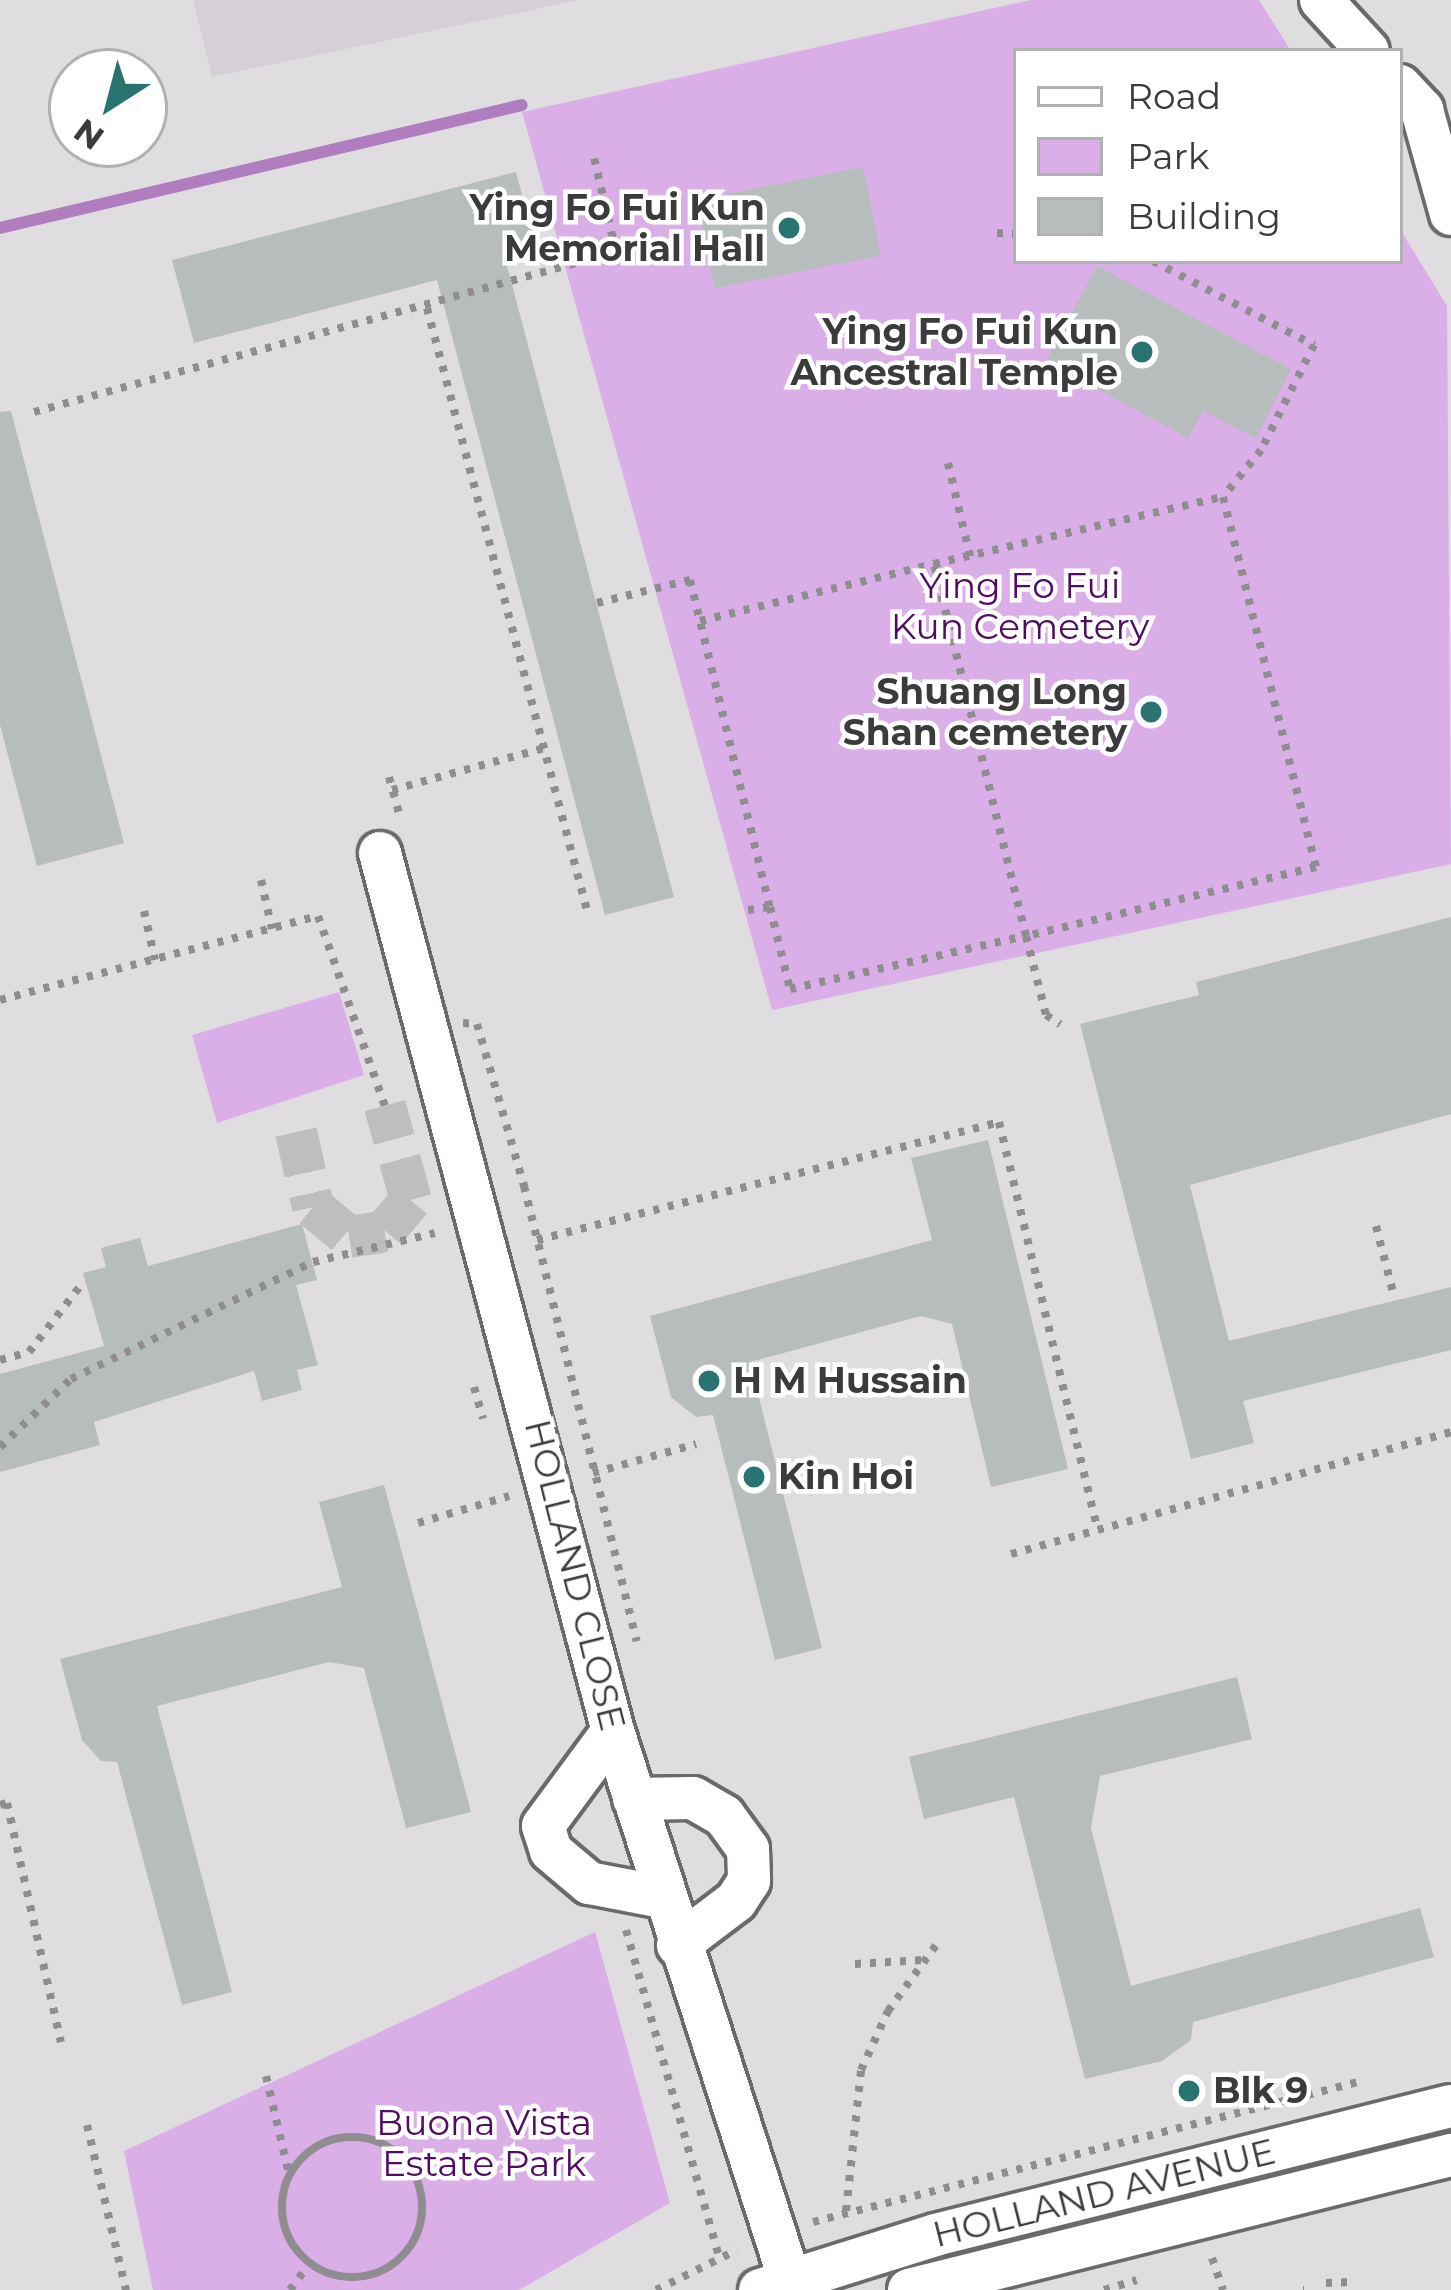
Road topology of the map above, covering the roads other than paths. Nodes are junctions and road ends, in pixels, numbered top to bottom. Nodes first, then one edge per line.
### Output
1 (1321, 0) edge
2 (1365, 48) edge
3 (1424, 100) edge
4 (1451, 214) edge
5 (380, 853) dead end
6 (613, 1731) junction
7 (634, 1799) junction
8 (662, 1897) junction
9 (678, 1945) junction
10 (1451, 2106) edge
11 (1451, 2155) edge
12 (1076, 2223) junction
13 (781, 2286) edge
14 (909, 2290) edge

1 - 2 street
3 - 4 street
5 - 6 street, HOLLAND CLOSE
6 - 7 street, HOLLAND CLOSE
6 - 8 street
7 - 8 street, HOLLAND CLOSE
7 - 9 street
8 - 9 street, HOLLAND CLOSE
9 - 13 street, HOLLAND CLOSE
10 - 12 street, HOLLAND AVENUE
11 - 12 street, HOLLAND AVENUE
12 - 13 street, HOLLAND AVENUE
12 - 14 street, HOLLAND AVENUE

